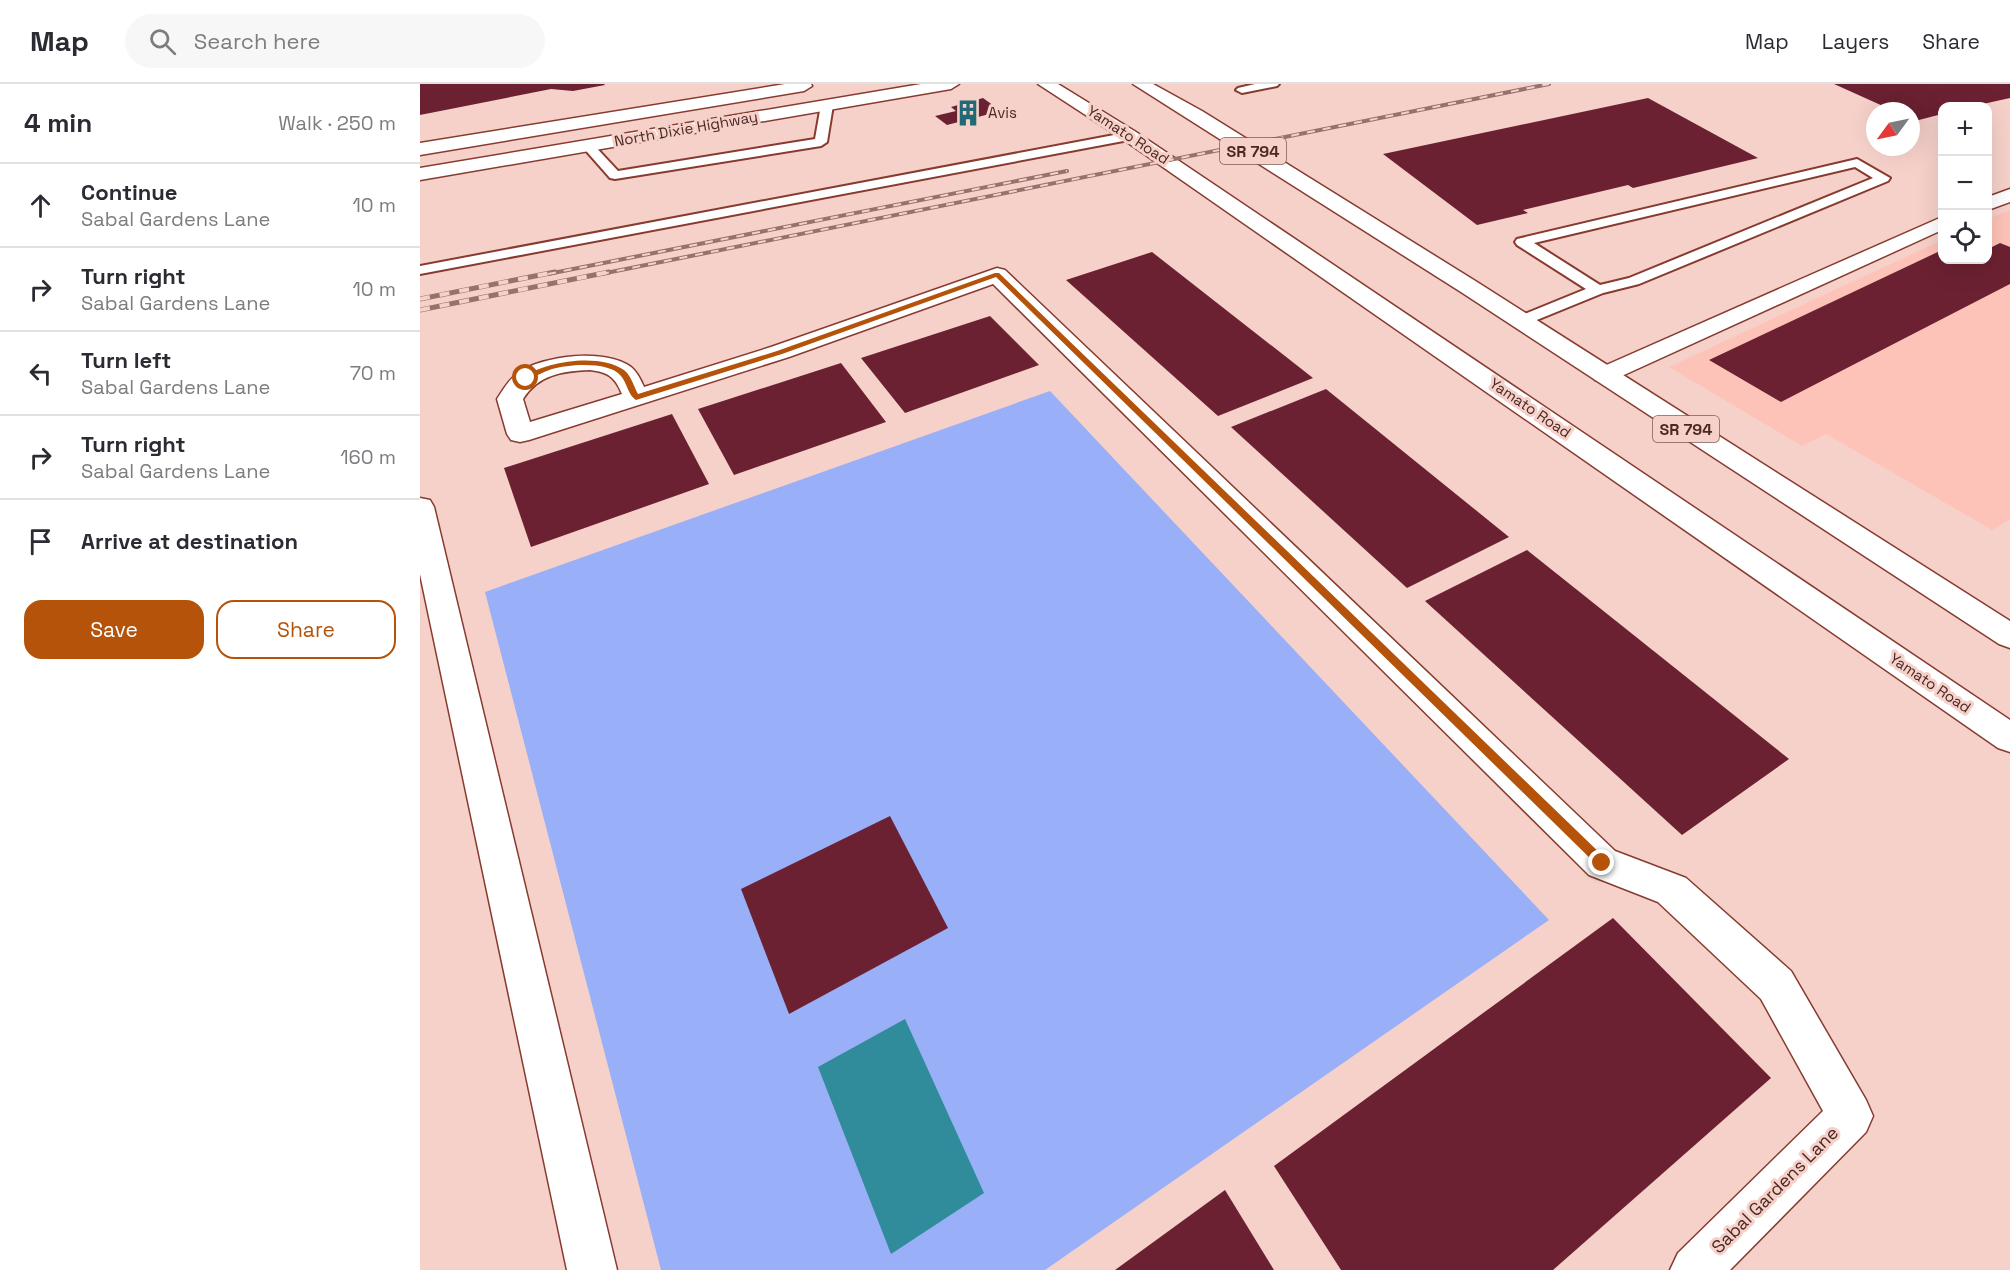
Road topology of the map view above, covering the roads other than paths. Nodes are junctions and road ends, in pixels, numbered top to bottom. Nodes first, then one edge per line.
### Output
1 (814, 84) edge
2 (951, 84) edge
3 (1046, 84) edge
4 (1142, 84) edge
5 (1273, 84) edge
6 (1242, 90) dead end
7 (827, 105) junction
8 (1130, 135) junction
9 (587, 145) junction
10 (420, 149) edge
11 (420, 174) edge
12 (2010, 195) edge
13 (1992, 202) edge
14 (1938, 225) edge
15 (420, 270) edge
16 (1598, 290) junction
17 (1521, 321) junction
18 (1604, 375) junction
19 (636, 397) dead end
20 (420, 507) edge
21 (431, 605) edge
22 (2010, 636) edge
23 (2010, 738) edge
24 (592, 1270) edge
25 (1695, 1270) edge

1 - 10 street, North Dixie Highway
2 - 7 street, North Dixie Highway
3 - 8 street, Yamato Road
4 - 17 street, SR 794
5 - 6 lane
7 - 9 street, North Dixie Highway
7 - 9 lane
8 - 15 lane
8 - 23 street, Yamato Road
9 - 11 street, North Dixie Highway
12 - 13 street
14 - 18 street
16 - 16 lane
16 - 17 lane
17 - 18 street, SR 794
18 - 22 street, SR 794
19 - 25 street, Sabal Gardens Lane
20 - 21 street
21 - 24 street

